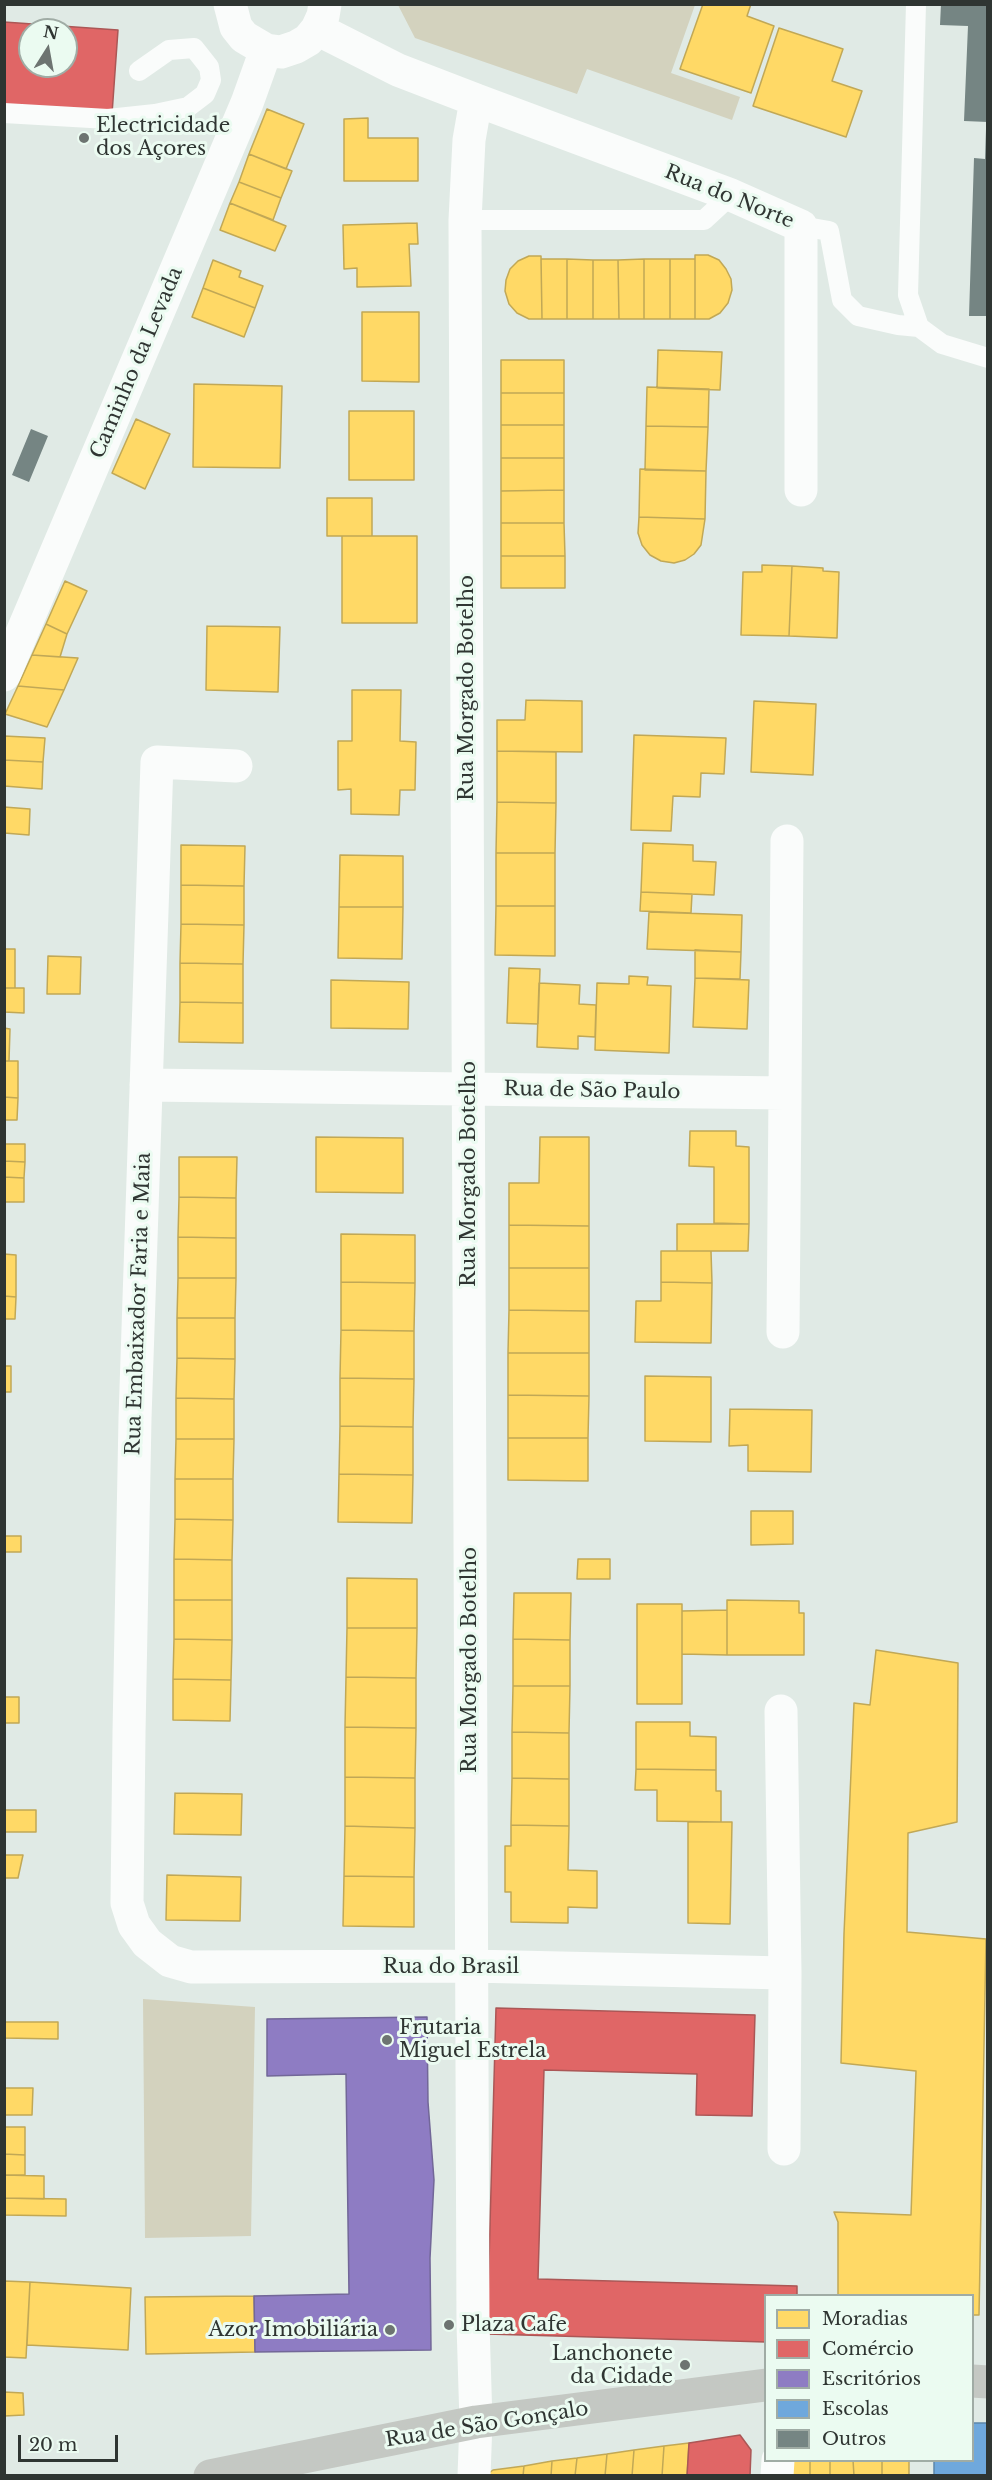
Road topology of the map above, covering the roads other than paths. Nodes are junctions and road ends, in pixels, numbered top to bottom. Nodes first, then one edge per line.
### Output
1 (230, 4) edge
2 (916, 4) edge
3 (321, 17) edge
4 (266, 50) junction
5 (139, 71) dead end
6 (476, 100) junction
7 (4, 113) edge
8 (731, 195) junction
9 (465, 220) junction
10 (801, 226) junction
11 (919, 327) junction
12 (987, 358) edge
13 (801, 490) dead end
14 (4, 675) edge
15 (236, 766) dead end
16 (787, 841) dead end
17 (146, 1084) junction
18 (468, 1089) junction
19 (785, 1094) junction
20 (783, 1332) dead end
21 (781, 1711) dead end
22 (134, 1925) joint
23 (471, 1966) junction
24 (785, 1973) junction
25 (784, 2149) dead end
26 (764, 2385) edge
27 (476, 2422) junction
28 (210, 2475) edge
29 (474, 2475) edge

1 - 4 street
2 - 11 lane
3 - 4 street
3 - 6 street
4 - 14 street, Caminho da Levada
5 - 7 lane
6 - 8 street, Rua do Norte
6 - 9 street, Rua Morgado Botelho
8 - 9 lane
8 - 10 street, Rua do Norte
9 - 18 street, Rua Morgado Botelho
10 - 11 lane
10 - 13 street, Rua do Norte
11 - 12 lane
15 - 17 street, Rua Embaixador Faria e Maia
16 - 19 street
17 - 18 street, Rua de São Paulo
17 - 22 street, Rua Embaixador Faria e Maia
18 - 19 street, Rua de São Paulo
18 - 23 street, Rua Morgado Botelho
19 - 20 street
21 - 24 street
22 - 23 street, Rua do Brasil
23 - 24 street, Rua do Brasil
23 - 27 street, Rua Morgado Botelho
24 - 25 street
26 - 27 main road, Rua de São Gonçalo
27 - 28 main road, Rua de São Gonçalo
27 - 29 street, Rua Morgado Botelho

